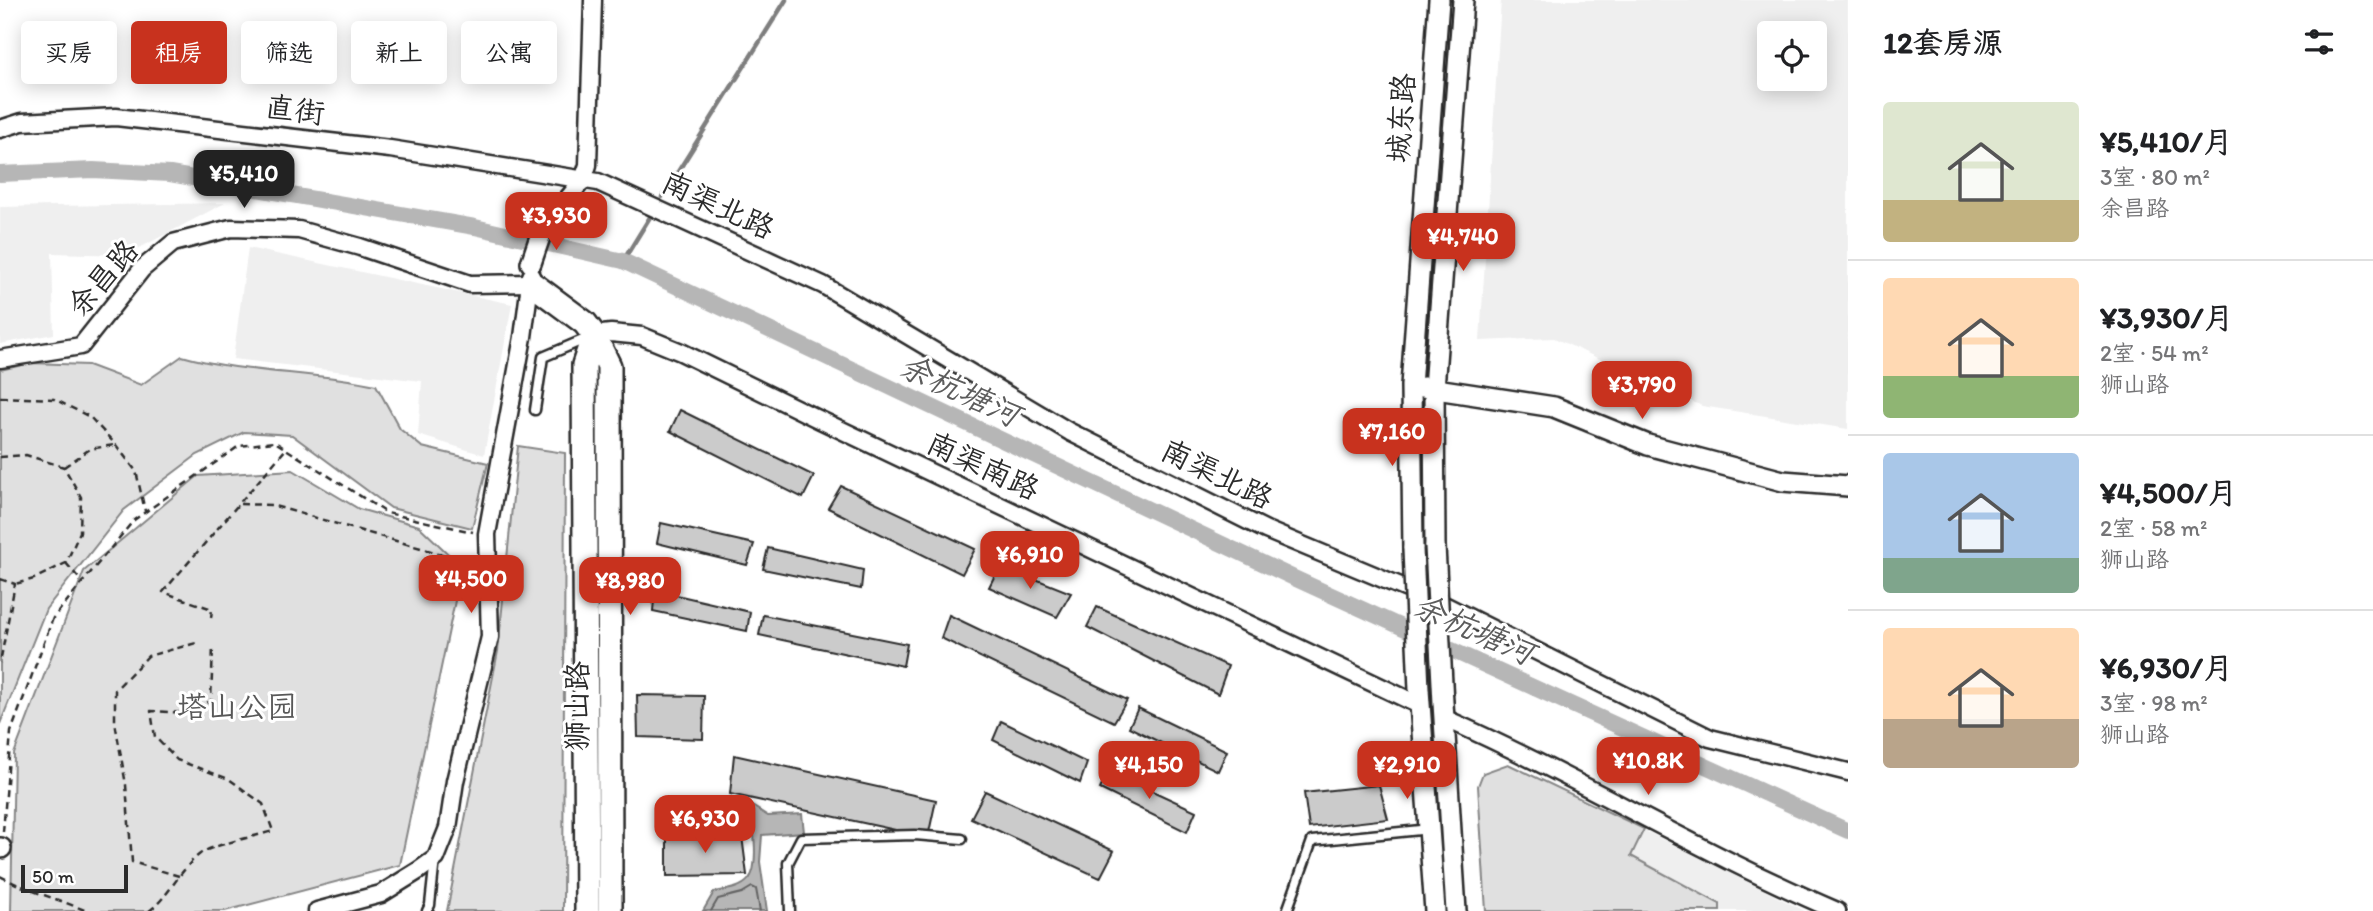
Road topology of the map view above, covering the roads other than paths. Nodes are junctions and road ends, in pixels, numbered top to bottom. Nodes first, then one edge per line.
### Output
1 (593, 0) edge
2 (1439, 0) edge
3 (1463, 0) edge
4 (0, 129) edge
5 (583, 180) junction
6 (542, 228) joint
7 (531, 273) junction
8 (594, 335) junction
9 (0, 359) edge
10 (1411, 386) junction
11 (1434, 388) junction
12 (535, 410) dead end
13 (1848, 486) edge
14 (1419, 697) junction
15 (1443, 711) junction
16 (1848, 772) edge
17 (1430, 829) junction
18 (962, 839) dead end
19 (436, 858) junction
20 (317, 911) edge
21 (427, 911) edge
22 (587, 911) edge
23 (610, 911) edge
24 (790, 911) edge
25 (1287, 911) edge
26 (1435, 911) edge
27 (1456, 911) edge
28 (1838, 911) edge

1 - 5 street
2 - 10 street, 城东路
3 - 11 street, 城东路
4 - 5 street, 直街
5 - 6 street
5 - 16 street, 南渠北路
6 - 7 street
7 - 8 main road, 狮山路
7 - 9 street, 余昌路
7 - 19 street
8 - 12 lane
8 - 14 street, 南渠南路
8 - 22 main road, 狮山路
8 - 23 main road, 狮山路
10 - 11 street
10 - 14 street, 城东路, bridge
11 - 13 street
11 - 15 street, 城东路, bridge
14 - 17 street, 城东路
15 - 27 street, 城东路
15 - 28 street
17 - 25 lane
17 - 26 street, 城东路
18 - 24 lane
19 - 20 street
19 - 21 lane

